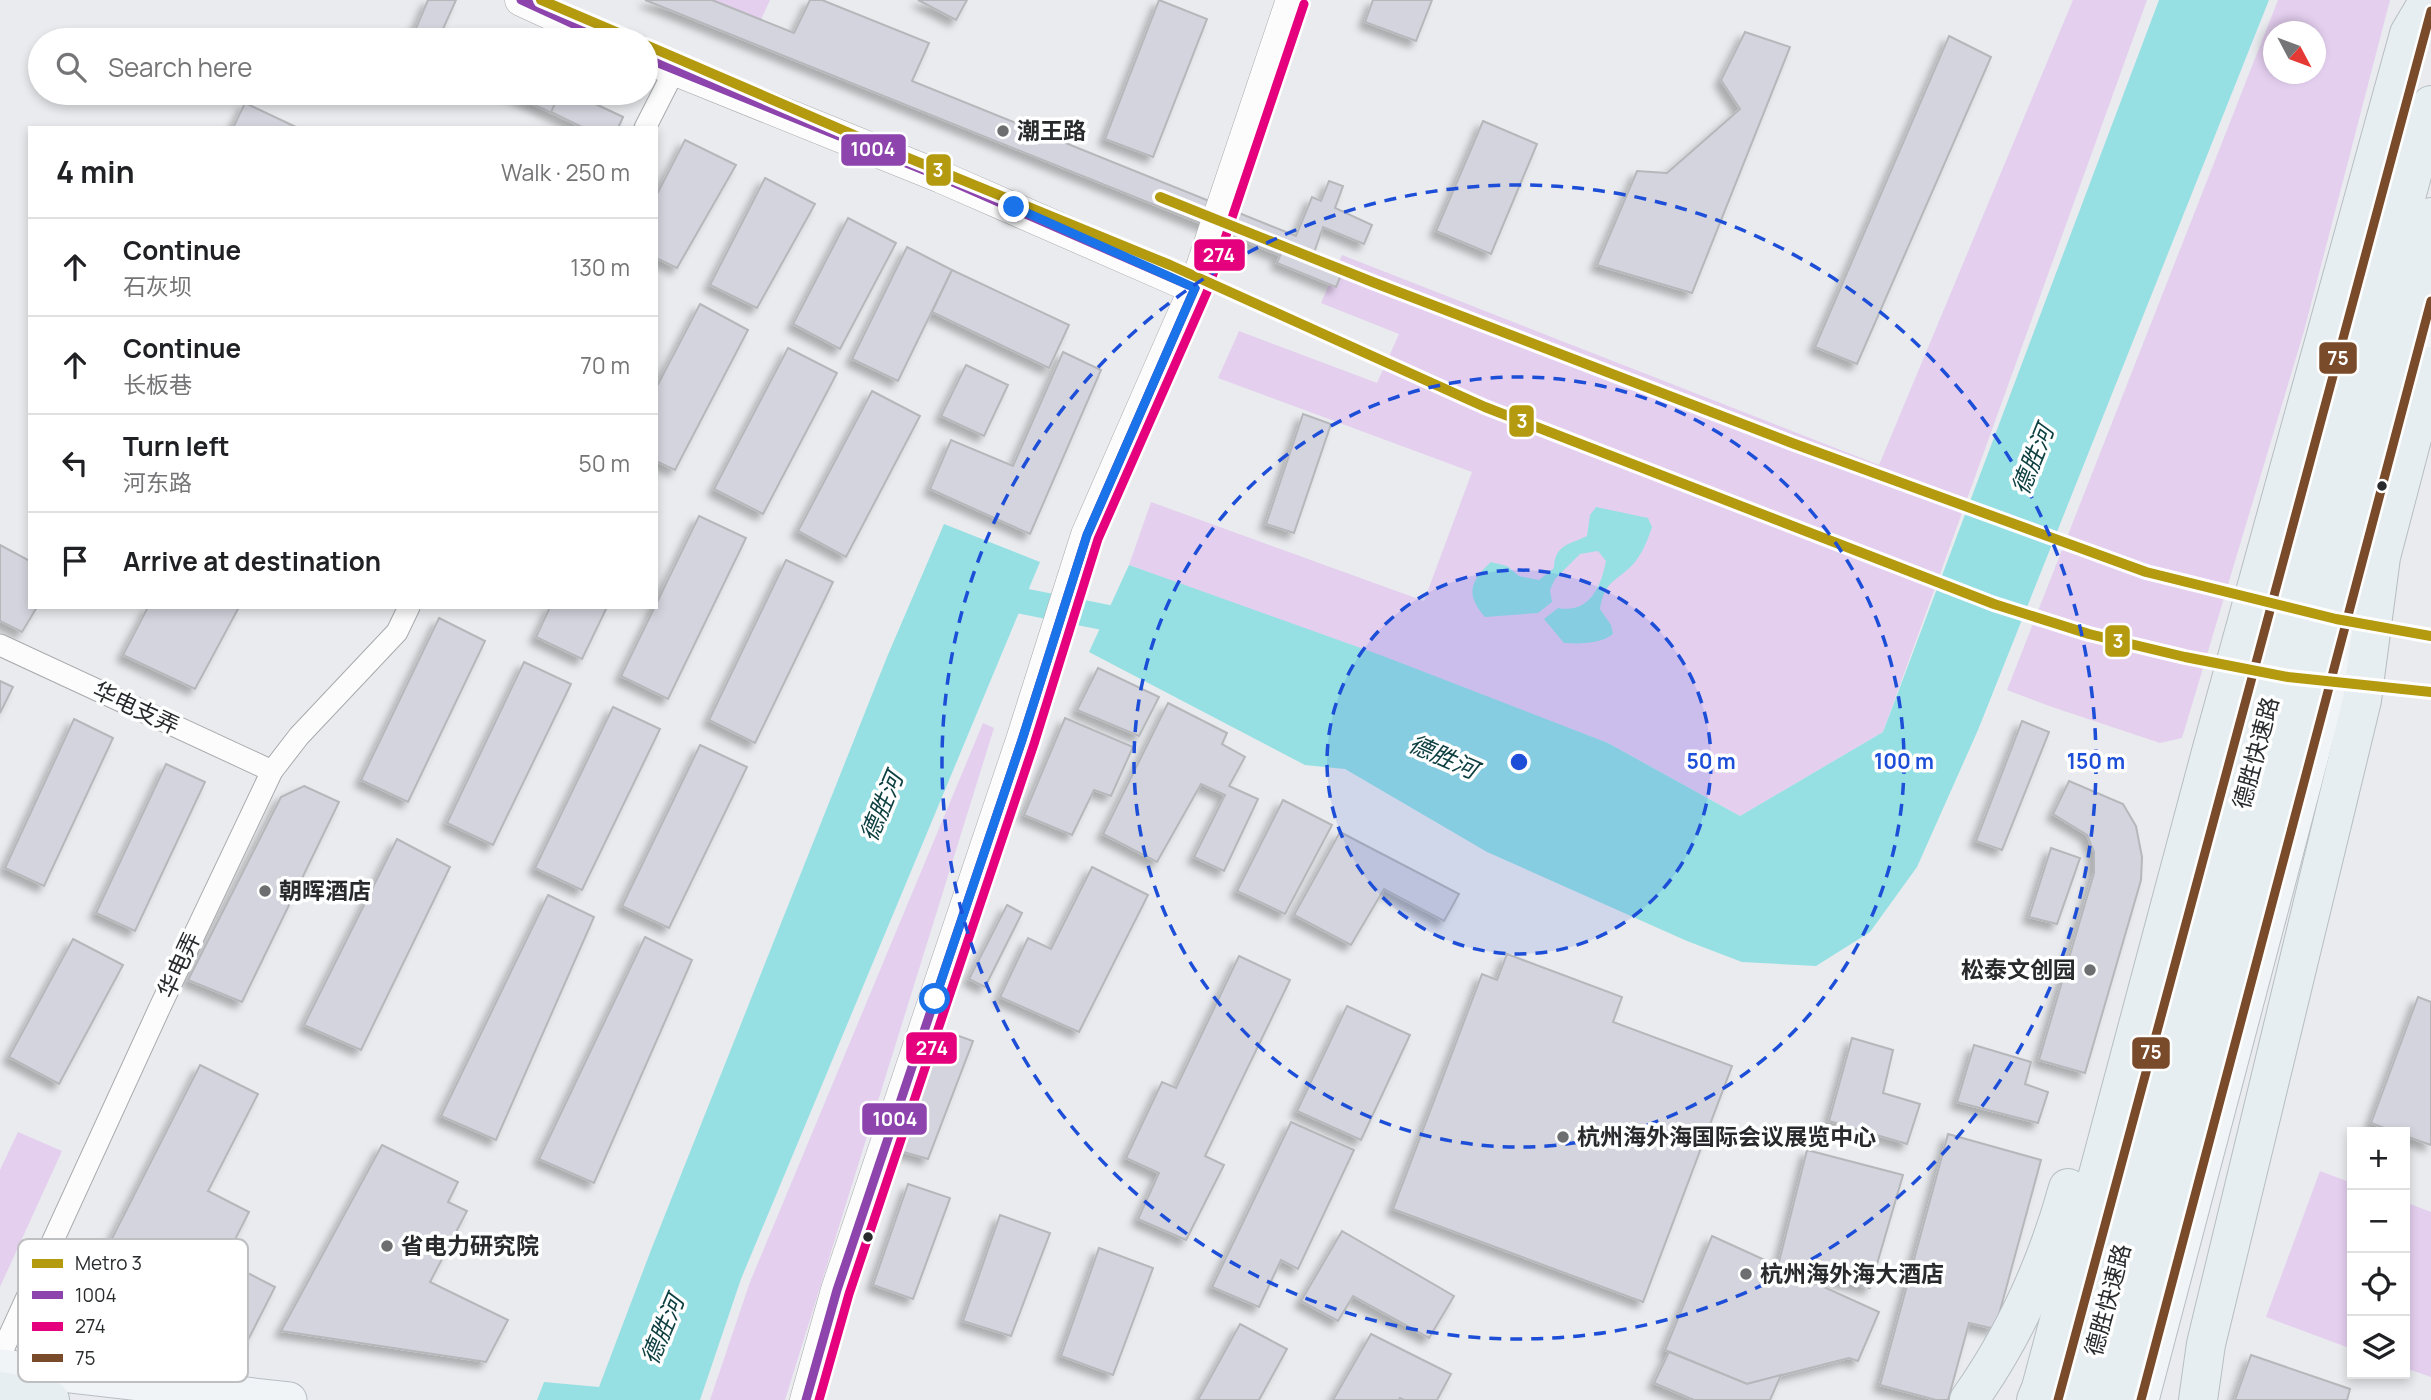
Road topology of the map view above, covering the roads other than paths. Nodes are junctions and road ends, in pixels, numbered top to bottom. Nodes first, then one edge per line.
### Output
1 (521, 0) edge
2 (1292, 0) edge
3 (2429, 0) edge
4 (2431, 11) edge
5 (582, 28) edge
6 (658, 64) edge
7 (674, 71) junction
8 (658, 102) edge
9 (657, 105) edge
10 (2431, 105) edge
11 (646, 126) edge
12 (2431, 217) edge
13 (1195, 288) junction
14 (2431, 301) edge
15 (2431, 366) edge
16 (2288, 478) junction
17 (2381, 557) junction
18 (408, 609) edge
19 (0, 645) edge
20 (272, 771) junction
21 (53, 1239) edge
22 (18, 1317) edge
23 (0, 1356) edge
24 (0, 1367) edge
25 (18, 1369) edge
26 (131, 1382) edge
27 (0, 1391) edge
28 (51, 1400) edge
29 (289, 1400) edge
30 (806, 1400) edge
31 (1969, 1400) edge
32 (2036, 1400) edge
33 (2057, 1400) edge
34 (2080, 1400) edge
35 (2113, 1400) edge
36 (2141, 1400) edge
37 (2173, 1400) edge
38 (2197, 1400) edge

1 - 5 street
2 - 13 street
3 - 16 highway
4 - 33 main road
6 - 7 street
7 - 8 street
7 - 13 street
9 - 11 street
10 - 34 highway, 德胜快速路
12 - 35 highway, 德胜快速路
13 - 30 street
14 - 36 main road
15 - 17 highway
16 - 31 highway
16 - 32 highway
17 - 37 highway
17 - 38 highway
18 - 20 street, 华电弄
19 - 20 street, 华电支弄
20 - 21 street, 华电弄
22 - 23 street, 华电弄
24 - 25 main road
26 - 29 main road
27 - 28 highway

